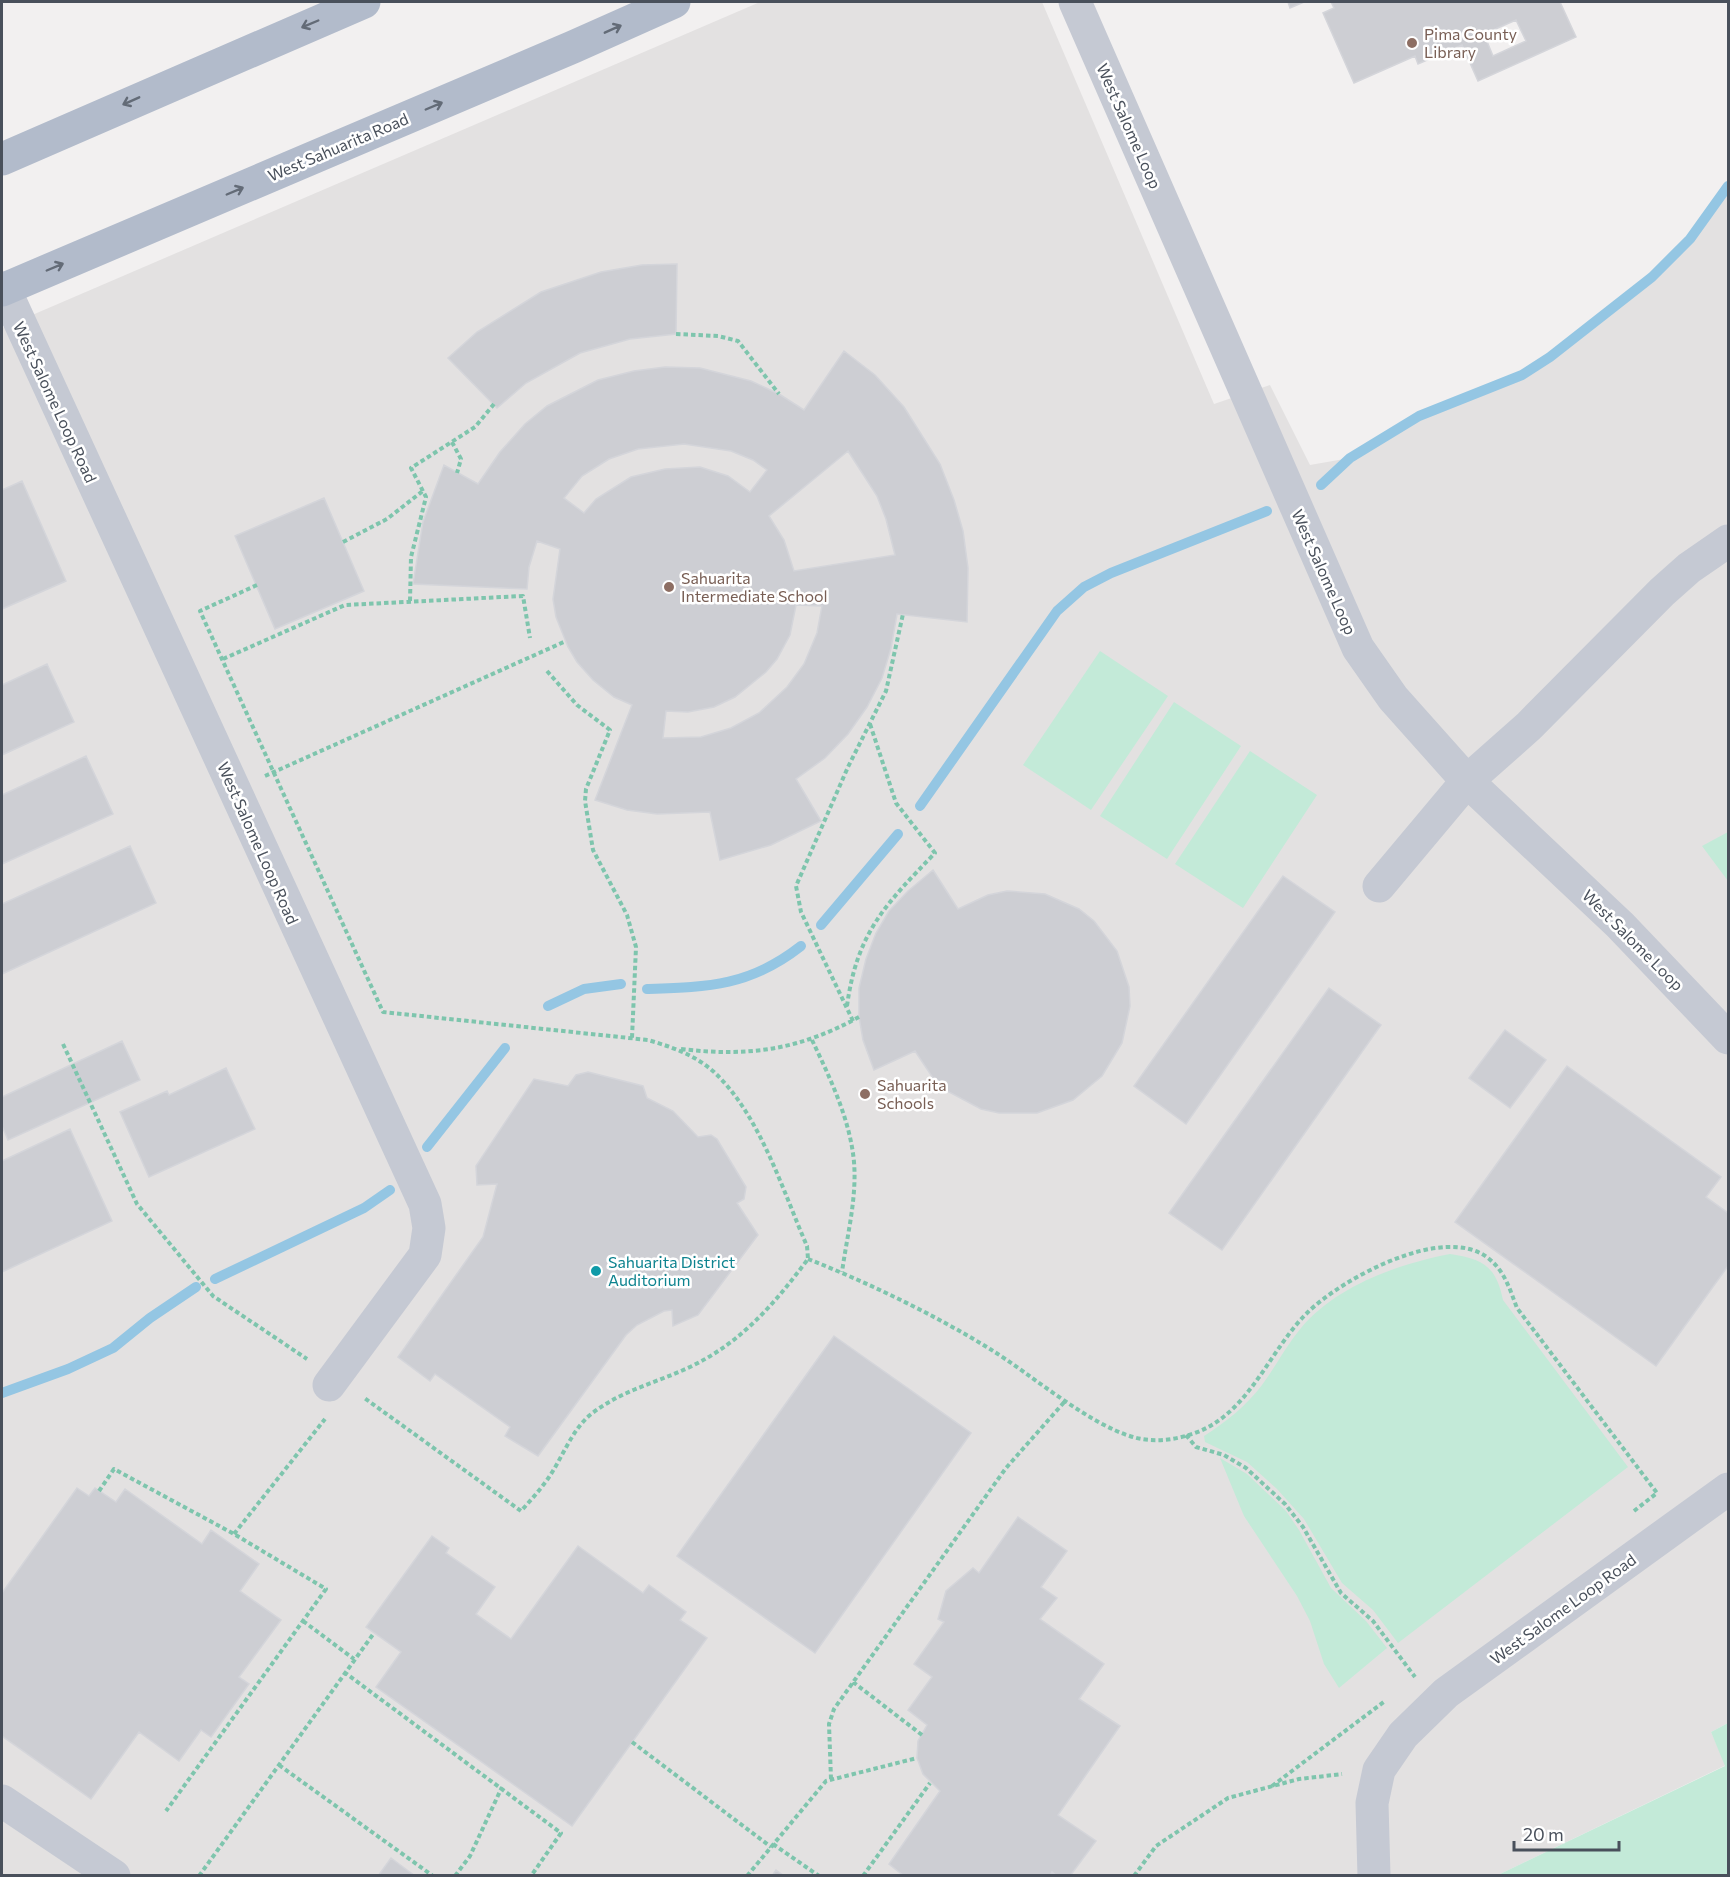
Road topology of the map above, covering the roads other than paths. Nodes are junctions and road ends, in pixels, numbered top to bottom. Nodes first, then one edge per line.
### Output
1 (364, 2) edge
2 (674, 2) edge
3 (1075, 2) edge
4 (2, 159) edge
5 (3, 289) edge
6 (1728, 542) edge
7 (1467, 781) junction
8 (1379, 886) dead end
9 (1728, 1038) edge
10 (329, 1400) road end
11 (1728, 1489) edge
12 (2, 1801) edge
13 (114, 1875) edge
14 (1374, 1875) edge

1 -> 4 main road
5 -> 2 main road, West Sahuarita Road
3 - 7 lane, West Salome Loop
5 - 10 lane, West Salome Loop Road
6 - 7 lane
7 - 8 lane
7 - 9 lane, West Salome Loop
11 - 14 lane, West Salome Loop Road
12 - 13 lane

